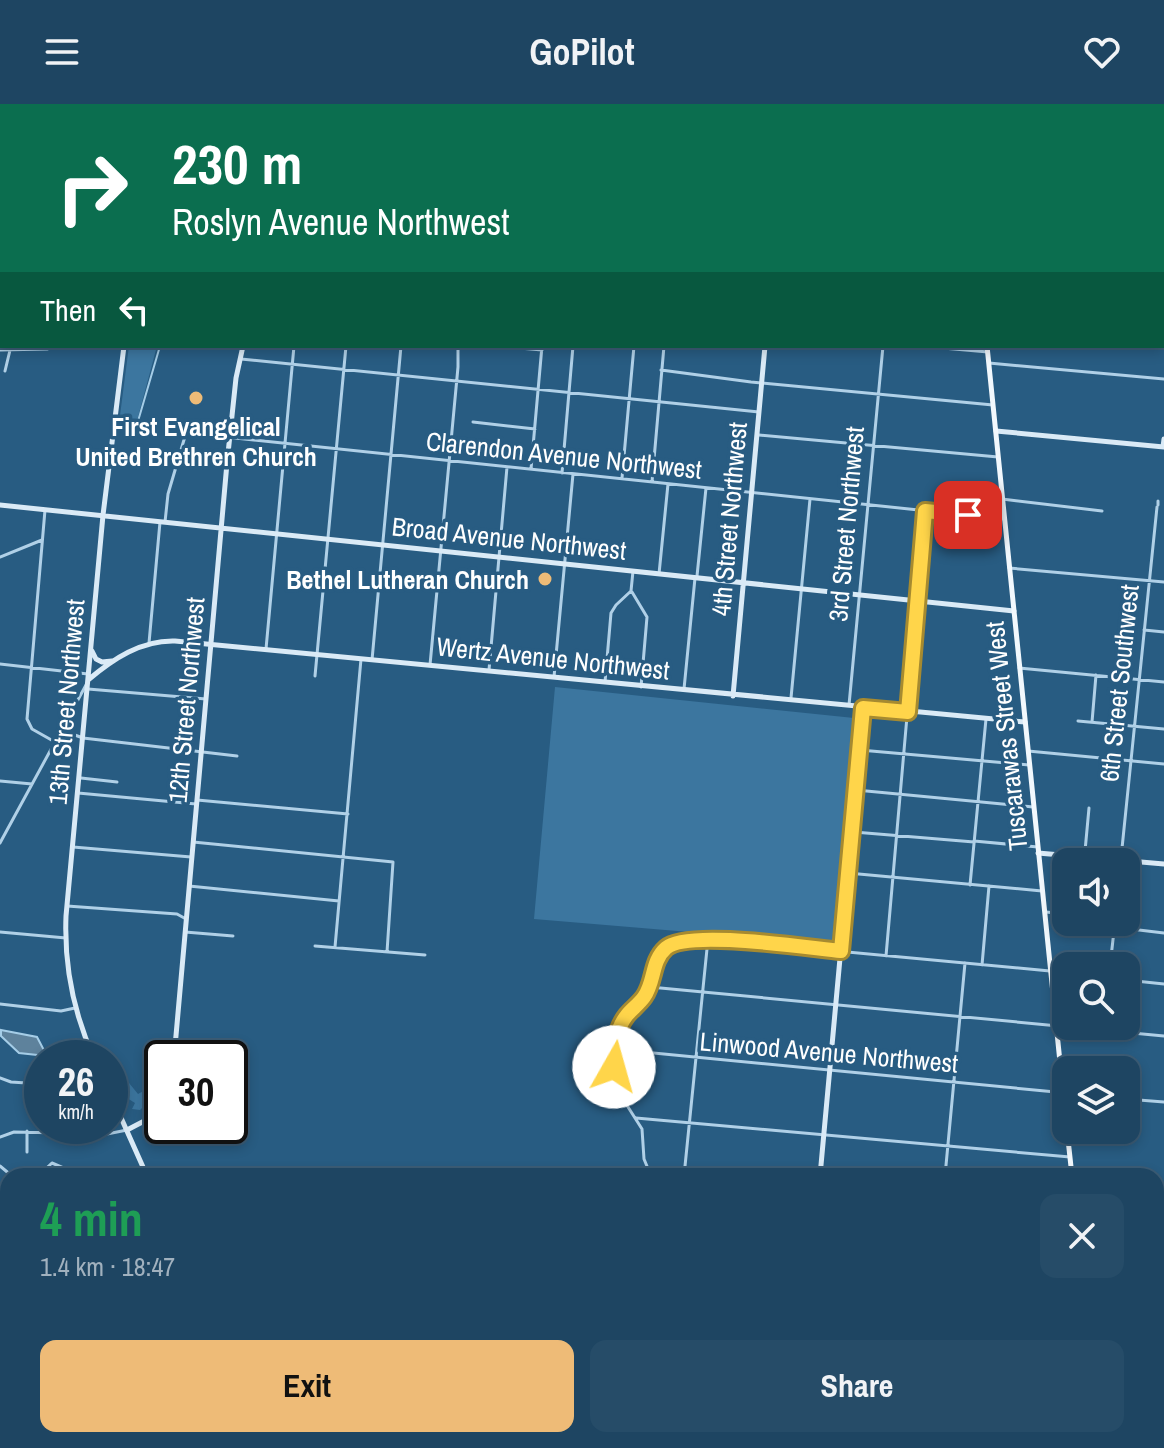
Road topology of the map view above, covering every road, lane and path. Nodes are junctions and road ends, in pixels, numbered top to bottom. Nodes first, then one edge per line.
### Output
1 (11, 348) edge
2 (50, 348) edge
3 (124, 348) edge
4 (242, 348) edge
5 (294, 348) edge
6 (346, 348) edge
7 (401, 348) edge
8 (458, 348) edge
9 (542, 348) edge
10 (573, 348) edge
11 (634, 348) edge
12 (664, 348) edge
13 (765, 348) edge
14 (883, 348) edge
15 (965, 348) edge
16 (987, 349) edge
17 (0, 350) edge
18 (10, 352) junction
19 (239, 359) junction
20 (989, 363) junction
21 (292, 364) junction
22 (343, 370) junction
23 (661, 370) junction
24 (5, 371) dead end
25 (398, 376) junction
26 (1164, 379) edge
27 (456, 381) junction
28 (761, 383) junction
29 (538, 390) junction
30 (569, 393) junction
31 (878, 394) junction
32 (629, 399) junction
33 (658, 402) junction
34 (993, 405) junction
35 (759, 412) junction
36 (473, 422) dead end
37 (535, 429) junction
38 (169, 431) dead end
39 (996, 431) junction
40 (186, 433) junction
41 (757, 434) junction
42 (230, 438) junction
43 (1164, 439) edge
44 (285, 444) junction
45 (873, 445) junction
46 (1164, 447) edge
47 (336, 449) junction
48 (391, 455) junction
49 (998, 457) junction
50 (449, 461) junction
51 (507, 467) junction
52 (531, 469) junction
53 (562, 473) junction
54 (573, 474) junction
55 (622, 479) junction
56 (651, 482) junction
57 (668, 484) junction
58 (706, 488) junction
59 (751, 493) junction
60 (810, 499) junction
61 (1002, 499) junction
62 (1158, 504) dead end
63 (0, 505) edge
64 (868, 505) junction
65 (45, 510) junction
66 (925, 511) junction
67 (1102, 511) dead end
68 (103, 515) junction
69 (1004, 519) junction
70 (162, 522) junction
71 (222, 528) junction
72 (276, 534) junction
73 (328, 539) junction
74 (42, 540) junction
75 (382, 545) junction
76 (441, 551) junction
77 (0, 557) edge
78 (499, 557) junction
79 (564, 564) junction
80 (1009, 568) junction
81 (633, 571) junction
82 (659, 574) junction
83 (696, 578) junction
84 (1149, 581) junction
85 (743, 582) junction
86 (1164, 582) edge
87 (802, 589) junction
88 (631, 591) junction
89 (859, 595) junction
90 (917, 601) junction
91 (1014, 611) junction
92 (1144, 630) junction
93 (1164, 632) edge
94 (149, 643) junction
95 (211, 644) junction
96 (91, 648) junction
97 (266, 650) junction
98 (318, 655) junction
99 (361, 659) junction
100 (372, 660) junction
101 (113, 661) junction
102 (0, 664) edge
103 (430, 666) junction
104 (32, 668) junction
105 (1019, 668) junction
106 (488, 672) junction
107 (1096, 675) junction
108 (315, 676) dead end
109 (89, 677) junction
110 (554, 678) junction
111 (1139, 680) junction
112 (1164, 682) edge
113 (605, 683) junction
114 (641, 687) junction
115 (88, 689) junction
116 (684, 691) junction
117 (733, 696) junction
118 (206, 699) junction
119 (791, 701) junction
120 (849, 707) junction
121 (863, 708) junction
122 (908, 712) junction
123 (986, 719) junction
124 (1078, 721) dead end
125 (1025, 722) junction
126 (1092, 722) junction
127 (1135, 726) junction
128 (1164, 729) edge
129 (61, 730) junction
130 (83, 738) junction
131 (55, 742) junction
132 (860, 750) junction
133 (201, 751) junction
134 (1028, 751) junction
135 (904, 753) junction
136 (237, 756) dead end
137 (1131, 760) junction
138 (982, 761) junction
139 (1164, 764) edge
140 (1029, 765) junction
141 (79, 778) junction
142 (0, 781) edge
143 (117, 782) dead end
144 (32, 784) junction
145 (856, 790) junction
146 (78, 793) junction
147 (901, 794) junction
148 (196, 802) junction
149 (979, 802) junction
150 (1033, 807) junction
151 (1089, 808) dead end
152 (348, 814) junction
153 (852, 832) junction
154 (897, 836) junction
155 (193, 842) junction
156 (974, 842) junction
157 (0, 843) edge
158 (73, 847) junction
159 (1085, 848) edge
160 (1122, 848) edge
161 (1038, 850) junction
162 (1052, 853) edge
163 (191, 857) junction
164 (344, 857) junction
165 (1140, 862) edge
166 (1164, 864) edge
167 (848, 873) junction
168 (893, 877) junction
169 (970, 885) junction
170 (189, 886) junction
171 (989, 886) junction
172 (1042, 891) junction
173 (339, 901) junction
174 (67, 906) junction
175 (1044, 912) junction
176 (1052, 913) edge
177 (186, 919) junction
178 (1140, 929) edge
179 (0, 932) edge
180 (185, 932) junction
181 (1164, 933) edge
182 (233, 936) dead end
183 (66, 938) junction
184 (708, 939) junction
185 (315, 946) dead end
186 (335, 947) junction
187 (841, 951) junction
188 (387, 952) junction
189 (425, 955) dead end
190 (886, 956) junction
191 (965, 963) junction
192 (982, 965) junction
193 (1050, 971) junction
194 (1140, 981) edge
195 (1164, 984) edge
196 (649, 987) junction
197 (1052, 989) edge
198 (702, 993) junction
199 (0, 1004) edge
200 (837, 1005) junction
201 (75, 1008) junction
202 (960, 1017) junction
203 (1052, 1026) edge
204 (1140, 1033) edge
205 (1164, 1036) edge
206 (87, 1040) edge
207 (176, 1040) edge
208 (592, 1047) dead end
209 (614, 1050) junction
210 (696, 1058) junction
211 (830, 1071) junction
212 (0, 1078) edge
213 (954, 1082) junction
214 (24, 1083) edge
215 (1052, 1092) edge
216 (1140, 1100) edge
217 (1164, 1102) edge
218 (636, 1118) junction
219 (689, 1122) junction
220 (24, 1131) edge
221 (128, 1132) edge
222 (824, 1135) junction
223 (0, 1137) edge
224 (27, 1144) edge
225 (1069, 1144) edge
226 (948, 1147) junction
227 (27, 1152) dead end
228 (1070, 1157) junction
229 (144, 1168) edge
230 (647, 1168) edge
231 (685, 1168) edge
232 (821, 1168) edge
233 (946, 1168) edge
234 (1071, 1168) edge

1 - 18 street
2 - 18 street
3 - 68 street, 13th Street Northwest
4 - 19 street, 12th Street Northwest
5 - 21 street
6 - 22 street
7 - 25 street
8 - 27 street
9 - 29 street
10 - 30 street
11 - 32 street
12 - 23 street
13 - 28 street, 4th Street Northwest
14 - 31 street, 3rd Street Northwest
15 - 16 street
16 - 20 main road, Tuscarawas Street West
17 - 18 street
18 - 24 street
19 - 21 street
19 - 42 street, 12th Street Northwest
20 - 26 street
20 - 34 main road, Tuscarawas Street West
21 - 22 street
21 - 44 street
22 - 25 street
22 - 47 street
23 - 28 street
23 - 33 street
25 - 27 street
25 - 48 street
27 - 29 street
27 - 50 street
28 - 31 street
28 - 35 street, 4th Street Northwest
29 - 30 street
29 - 37 street
30 - 32 street
30 - 53 street
31 - 34 street
31 - 45 street, 3rd Street Northwest
32 - 33 street
32 - 55 street
33 - 35 street
33 - 56 street
34 - 39 main road, Tuscarawas Street West
35 - 41 street, 4th Street Northwest
36 - 37 street
37 - 52 street
38 - 40 street, Clarendon Avenue Northwest
39 - 46 street
39 - 49 main road, Tuscarawas Street West
40 - 42 street, Clarendon Avenue Northwest
40 - 70 street
41 - 45 street
41 - 59 street, 4th Street Northwest
42 - 44 street, Clarendon Avenue Northwest
42 - 71 street, 12th Street Northwest
43 - 46 street
44 - 47 street, Clarendon Avenue Northwest
44 - 72 street
45 - 49 street
45 - 64 street, 3rd Street Northwest
47 - 48 street, Clarendon Avenue Northwest
47 - 73 street
48 - 50 street, Clarendon Avenue Northwest
48 - 75 street
49 - 61 main road, Tuscarawas Street West
50 - 51 street, Clarendon Avenue Northwest
50 - 76 street
51 - 52 street, Clarendon Avenue Northwest
51 - 78 street
52 - 53 street, Clarendon Avenue Northwest
53 - 54 street, Clarendon Avenue Northwest
54 - 55 street, Clarendon Avenue Northwest
54 - 79 street
55 - 56 street, Clarendon Avenue Northwest
56 - 57 street, Clarendon Avenue Northwest
57 - 58 street, Clarendon Avenue Northwest
57 - 82 street
58 - 59 street, Clarendon Avenue Northwest
58 - 83 street
59 - 60 street, Clarendon Avenue Northwest
59 - 85 street, 4th Street Northwest
60 - 64 street, Clarendon Avenue Northwest
60 - 87 street
61 - 67 street
61 - 69 main road, Tuscarawas Street West
62 - 84 street, 6th Street Southwest
63 - 65 street, Broad Avenue Northwest
64 - 66 street, Clarendon Avenue Northwest
64 - 89 street, 3rd Street Northwest
65 - 68 street, Broad Avenue Northwest
65 - 74 street
66 - 69 street, Clarendon Avenue Northwest
66 - 90 street
68 - 70 street, Broad Avenue Northwest
68 - 96 street, 13th Street Northwest
69 - 80 main road, Tuscarawas Street West
70 - 71 street, Broad Avenue Northwest
70 - 94 street
71 - 72 street, Broad Avenue Northwest
71 - 95 street, 12th Street Northwest
72 - 73 street, Broad Avenue Northwest
72 - 97 street
73 - 75 street, Broad Avenue Northwest
73 - 98 street
74 - 77 street
74 - 104 street
75 - 76 street, Broad Avenue Northwest
75 - 100 street
76 - 78 street, Broad Avenue Northwest
76 - 103 street
78 - 79 street, Broad Avenue Northwest
78 - 106 street
79 - 81 street, Broad Avenue Northwest
79 - 110 street
80 - 84 street
80 - 91 main road, Tuscarawas Street West
81 - 82 street, Broad Avenue Northwest
81 - 88 street
82 - 83 street, Broad Avenue Northwest
83 - 85 street, Broad Avenue Northwest
83 - 116 street
84 - 86 street
84 - 92 street, 6th Street Southwest
85 - 87 street, Broad Avenue Northwest
85 - 117 street, 4th Street Northwest
87 - 89 street, Broad Avenue Northwest
87 - 119 street
88 - 113 street
88 - 114 street
89 - 90 street, Broad Avenue Northwest
89 - 120 street, 3rd Street Northwest
90 - 91 street, Broad Avenue Northwest
90 - 122 street
91 - 105 main road, Tuscarawas Street West
92 - 93 street
92 - 111 street, 6th Street Southwest
94 - 95 street, Wertz Avenue Northwest
94 - 101 street, Wertz Avenue Northwest
95 - 97 street, Wertz Avenue Northwest
95 - 118 street, 12th Street Northwest
96 - 101 street
96 - 109 street, 13th Street Northwest
97 - 98 street, Wertz Avenue Northwest
98 - 99 street, Wertz Avenue Northwest
98 - 108 street
99 - 100 street, Wertz Avenue Northwest
99 - 152 street
100 - 103 street, Wertz Avenue Northwest
101 - 109 street, Wertz Avenue Northwest
102 - 104 street
103 - 106 street, Wertz Avenue Northwest
104 - 109 street
104 - 131 street
105 - 107 street
105 - 125 main road, Tuscarawas Street West
106 - 110 street, Wertz Avenue Northwest
107 - 111 street
107 - 126 street
109 - 115 street, 13th Street Northwest
109 - 129 street
110 - 113 street, Wertz Avenue Northwest
111 - 112 street
111 - 127 street, 6th Street Southwest
113 - 114 street, Wertz Avenue Northwest
114 - 116 street, Wertz Avenue Northwest
115 - 118 street
115 - 130 street, 13th Street Northwest
116 - 117 street, Wertz Avenue Northwest
117 - 119 street, Wertz Avenue Northwest
118 - 133 street, 12th Street Northwest
119 - 120 street, Wertz Avenue Northwest
120 - 121 street, Wertz Avenue Northwest
121 - 122 street, Wertz Avenue Northwest
121 - 132 street
122 - 123 street, Wertz Avenue Northwest
122 - 135 street
123 - 125 street, Wertz Avenue Northwest
123 - 138 street
124 - 126 street
125 - 134 main road, Tuscarawas Street West
126 - 127 street
127 - 128 street
127 - 137 street, 6th Street Southwest
129 - 130 street
129 - 131 street
130 - 133 street
130 - 141 street, 13th Street Northwest
131 - 144 street
132 - 135 street
132 - 145 street
133 - 136 street
133 - 148 street, 12th Street Northwest
134 - 137 street
134 - 140 main road, Tuscarawas Street West
135 - 138 street
135 - 147 street
137 - 139 street
137 - 160 street, 6th Street Southwest
138 - 140 street
138 - 149 street
140 - 150 main road, Tuscarawas Street West
141 - 143 street
141 - 146 street, 13th Street Northwest
142 - 144 street
144 - 157 street
145 - 147 street
145 - 153 street
146 - 148 street
146 - 158 street, 13th Street Northwest
147 - 149 street
147 - 154 street
148 - 152 street
148 - 155 street, 12th Street Northwest
149 - 150 street
149 - 156 street
150 - 161 main road, Tuscarawas Street West
151 - 159 street
152 - 164 street
153 - 154 street
153 - 167 street
154 - 156 street
154 - 168 street
155 - 163 street, 12th Street Northwest
155 - 164 street
156 - 161 street
156 - 169 street
158 - 163 street
158 - 174 street, 13th Street Northwest
161 - 162 street
161 - 172 main road, Tuscarawas Street West
163 - 170 street, 12th Street Northwest
164 - 173 street
164 - 188 street
165 - 166 street
167 - 168 street
167 - 187 street
168 - 169 street
168 - 190 street
169 - 171 street
170 - 173 street
170 - 177 street, 12th Street Northwest
171 - 172 street
171 - 192 street
172 - 175 main road, Tuscarawas Street West
173 - 186 street
174 - 177 street
174 - 183 street, 13th Street Northwest
175 - 176 street
175 - 193 main road, Tuscarawas Street West
177 - 180 street, 12th Street Northwest
178 - 181 street
179 - 183 street
180 - 182 street
180 - 207 street, 12th Street Northwest
183 - 201 street, 13th Street Northwest
184 - 187 street
184 - 196 street
184 - 198 street
185 - 186 street
186 - 188 street
187 - 190 street
187 - 200 street
188 - 189 street
190 - 191 street
191 - 192 street
191 - 202 street
192 - 193 street
193 - 197 main road, Tuscarawas Street West
194 - 195 street
196 - 198 street
196 - 209 street
198 - 200 street
198 - 210 street
199 - 201 street
200 - 202 street
200 - 211 street
201 - 206 street, 13th Street Northwest
202 - 203 street
202 - 213 street
204 - 205 street
208 - 209 street, Linwood Avenue Northwest
209 - 210 street, Linwood Avenue Northwest
209 - 218 street
210 - 211 street, Linwood Avenue Northwest
210 - 219 street
211 - 213 street, Linwood Avenue Northwest
211 - 222 street
212 - 214 street
213 - 215 street, Linwood Avenue Northwest
213 - 226 street
216 - 217 street
218 - 219 street
218 - 230 street
219 - 222 street
219 - 231 street
220 - 223 street
221 - 229 street
222 - 226 street
222 - 232 street
224 - 227 street
225 - 228 main road
226 - 228 street
226 - 233 street
228 - 234 main road

